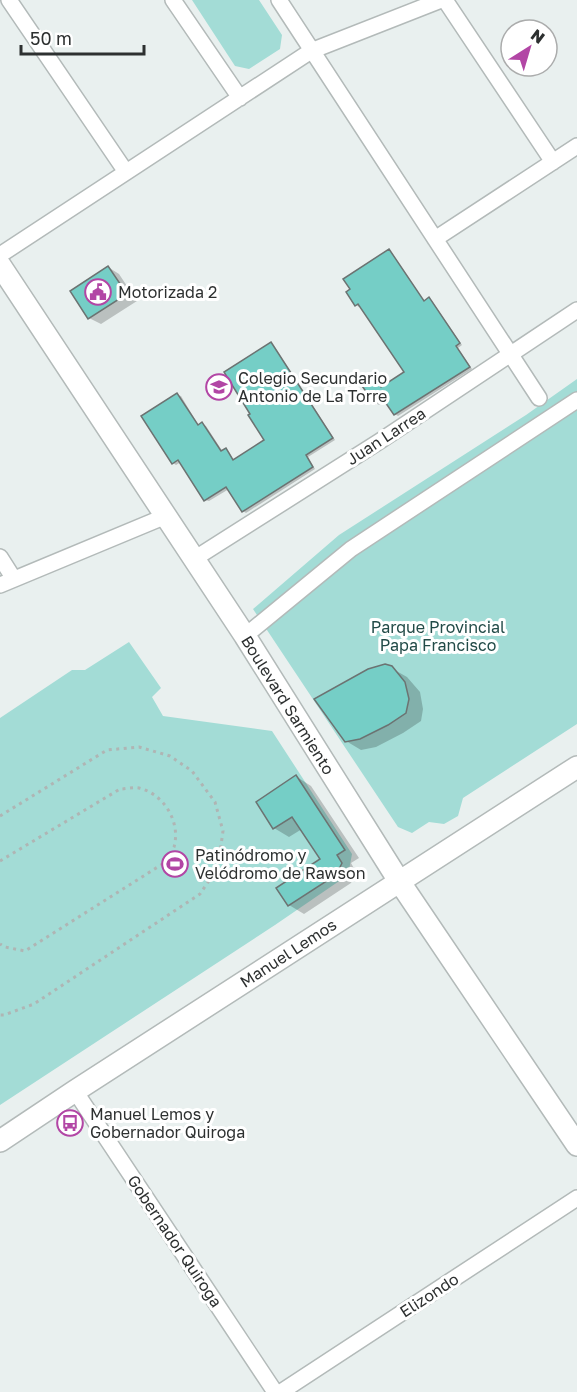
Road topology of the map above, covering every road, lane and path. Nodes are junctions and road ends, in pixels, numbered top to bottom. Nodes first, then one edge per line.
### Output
1 (9, 0) edge
2 (173, 0) edge
3 (279, 0) edge
4 (443, 0) edge
5 (311, 51) junction
6 (240, 98) junction
7 (577, 146) edge
8 (553, 162) junction
9 (126, 172) junction
10 (435, 239) junction
11 (0, 255) edge
12 (0, 265) edge
13 (577, 310) edge
14 (510, 354) junction
15 (539, 398) dead end
16 (577, 400) edge
17 (166, 516) junction
18 (0, 557) edge
19 (194, 559) junction
20 (7, 582) edge
21 (245, 636) junction
22 (577, 767) edge
23 (0, 816) edge
24 (0, 861) edge
25 (399, 882) junction
26 (0, 944) edge
27 (0, 1015) edge
28 (75, 1091) junction
29 (0, 1141) edge
30 (577, 1145) edge
31 (577, 1198) edge
32 (275, 1392) edge
33 (280, 1392) edge

1 - 9 street
2 - 6 street
3 - 5 street
4 - 5 street
4 - 8 street
5 - 6 street
5 - 10 street
6 - 9 street
7 - 8 street
8 - 10 street
9 - 11 street
10 - 14 street
12 - 17 street, Boulevard Sarmiento
13 - 14 street, Juan Larrea
14 - 15 street
14 - 19 street, Juan Larrea
16 - 21 street
17 - 19 street, Boulevard Sarmiento
17 - 20 street
18 - 20 street
19 - 21 street, Boulevard Sarmiento
21 - 25 street, Boulevard Sarmiento
22 - 25 street, Manuel Lemos
23 - 27 path
24 - 26 path
25 - 28 street, Manuel Lemos
25 - 30 street, Boulevard Sarmiento
28 - 29 street, Manuel Lemos
28 - 32 street, Gobernador Quiroga
31 - 33 street, Elizondo

